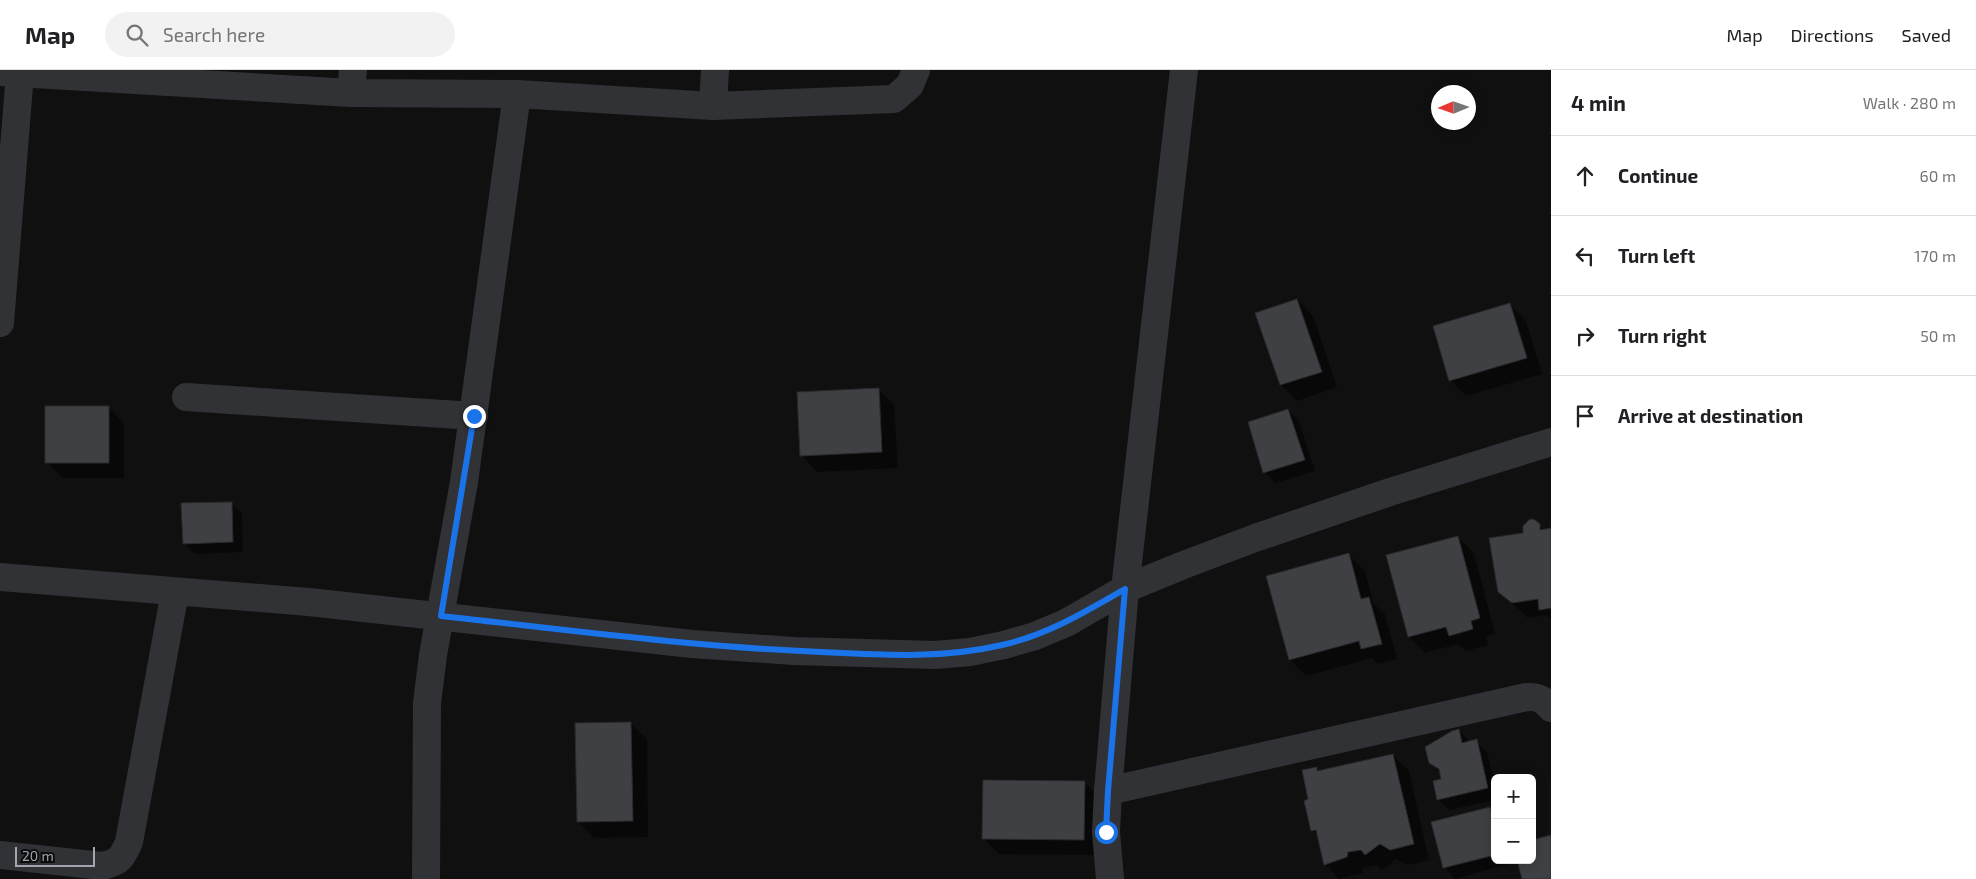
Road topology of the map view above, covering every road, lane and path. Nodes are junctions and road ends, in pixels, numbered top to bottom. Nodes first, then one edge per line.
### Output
1 (716, 70) edge
2 (916, 70) edge
3 (1184, 70) edge
4 (10, 72) edge
5 (352, 81) edge
6 (517, 94) junction
7 (713, 106) junction
8 (0, 323) edge
9 (186, 397) dead end
10 (474, 416) junction
11 (1551, 442) edge
12 (0, 577) edge
13 (1125, 589) junction
14 (175, 592) junction
15 (441, 616) junction
16 (1551, 708) edge
17 (1108, 791) junction
18 (0, 855) edge
19 (426, 879) edge
20 (1110, 879) edge

1 - 7 street
2 - 7 street
3 - 13 street
4 - 5 street
4 - 8 street
5 - 6 street
6 - 7 street
6 - 10 street
9 - 10 street
10 - 15 street
11 - 13 street
12 - 14 street
13 - 15 street
13 - 17 street
14 - 15 street
14 - 18 street
15 - 19 street
16 - 17 street
17 - 20 street

